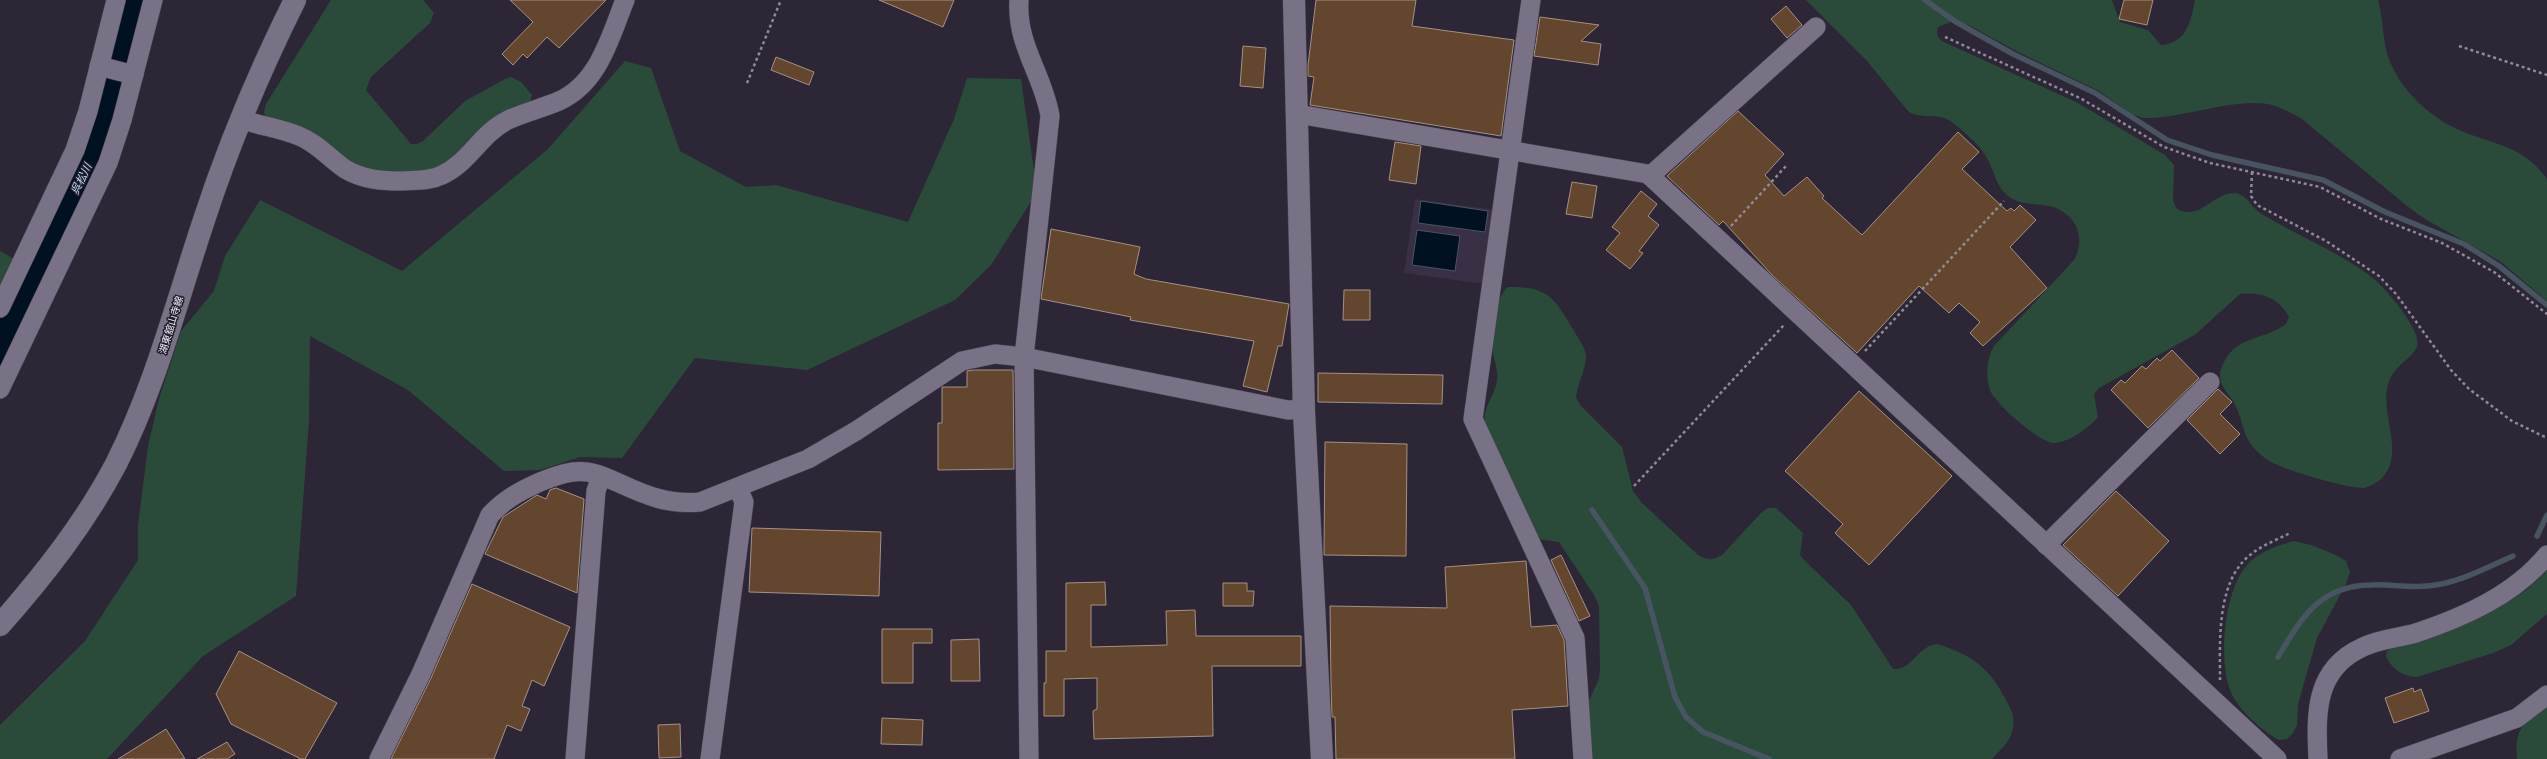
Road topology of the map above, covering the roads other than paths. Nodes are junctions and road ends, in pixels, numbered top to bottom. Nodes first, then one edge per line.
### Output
1 (116, 0) edge
2 (153, 0) edge
3 (295, 0) edge
4 (625, 0) edge
5 (1019, 0) edge
6 (1294, 0) edge
7 (1531, 0) edge
8 (1816, 27) dead end
9 (101, 66) junction
10 (132, 74) junction
11 (1297, 116) junction
12 (241, 119) junction
13 (1510, 150) junction
14 (1650, 176) junction
15 (0, 308) edge
16 (1024, 357) junction
17 (2210, 382) dead end
18 (0, 389) edge
19 (1304, 409) junction
20 (601, 476) junction
21 (738, 488) junction
22 (2046, 545) junction
23 (2547, 555) edge
24 (0, 625) edge
25 (2547, 695) edge
26 (379, 759) edge
27 (575, 759) edge
28 (710, 759) edge
29 (1029, 759) edge
30 (1322, 759) edge
31 (1583, 759) edge
32 (2277, 759) edge
33 (2318, 759) edge
34 (2400, 759) edge

1 - 9 street
2 - 10 street
3 - 12 street, 湖東舘山寺線
4 - 12 street
5 - 16 street
6 - 11 street
7 - 13 street
8 - 14 street
9 - 10 street
9 - 15 street
10 - 18 street
11 - 13 street
11 - 19 street
12 - 24 street, 湖東舘山寺線
13 - 14 street
13 - 31 street
14 - 22 street
16 - 19 street
16 - 21 street
16 - 29 street
17 - 22 street
19 - 30 street
20 - 21 street
20 - 26 street
20 - 27 street
21 - 28 street
22 - 32 street
23 - 33 street
25 - 34 street

